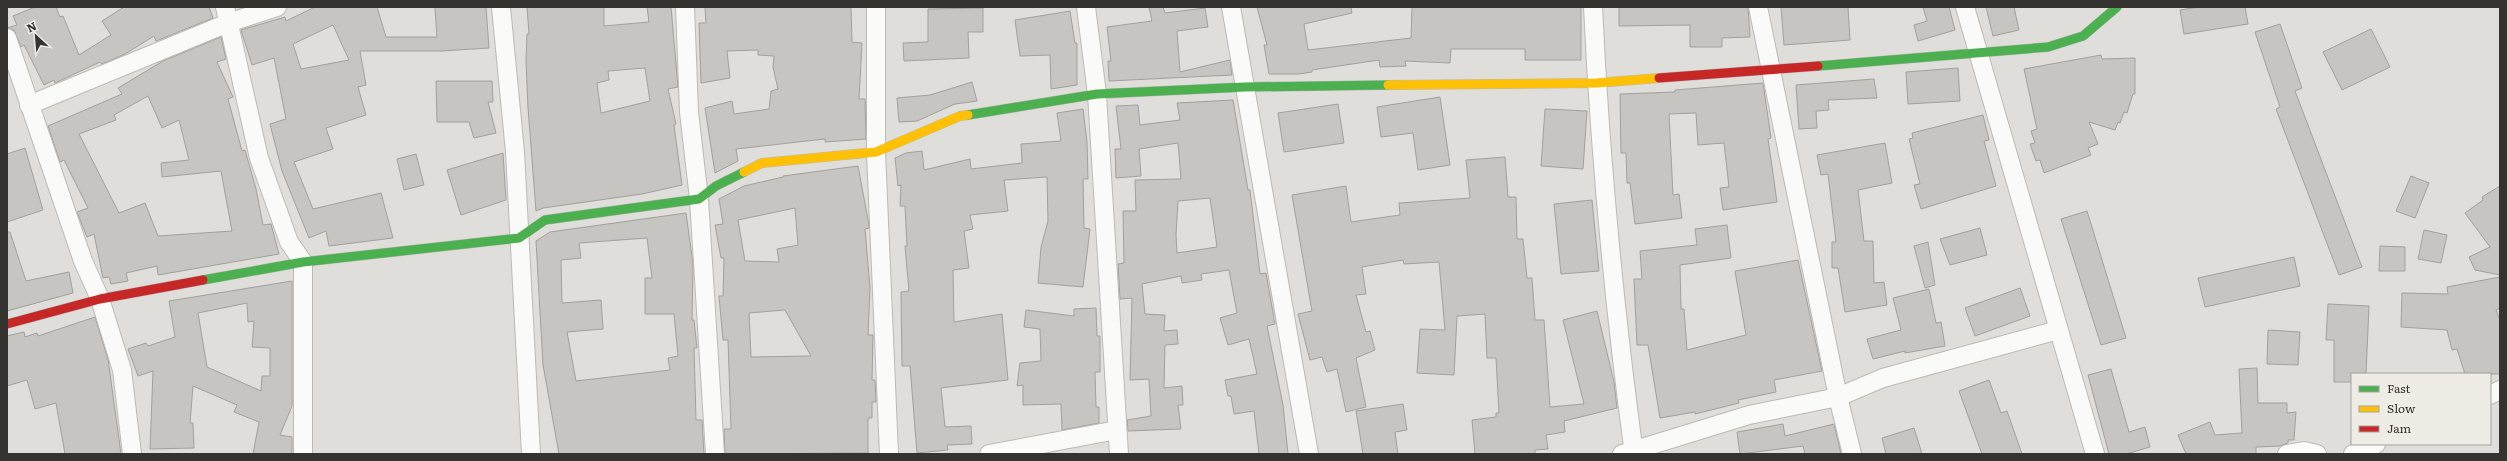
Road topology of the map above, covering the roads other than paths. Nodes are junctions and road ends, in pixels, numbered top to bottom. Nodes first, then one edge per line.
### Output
1 (277, 7) edge
2 (501, 7) edge
3 (684, 7) edge
4 (876, 7) edge
5 (1086, 7) edge
6 (1231, 7) edge
7 (1593, 7) edge
8 (1758, 7) edge
9 (1965, 7) edge
10 (2117, 7) edge
11 (226, 15) edge
12 (7, 38) edge
13 (1979, 54) junction
14 (1769, 69) junction
15 (1596, 83) junction
16 (1245, 87) junction
17 (1097, 94) junction
18 (29, 105) junction
19 (876, 152) junction
20 (699, 199) junction
21 (519, 238) junction
22 (303, 262) junction
23 (100, 299) junction
24 (7, 324) edge
25 (2058, 330) junction
26 (2500, 390) edge
27 (2491, 394) edge
28 (1838, 397) junction
29 (1116, 430) junction
30 (2374, 445) edge
31 (1630, 453) edge
32 (132, 454) edge
33 (303, 454) edge
34 (531, 454) edge
35 (715, 454) edge
36 (889, 454) edge
37 (989, 454) edge
38 (1119, 454) edge
39 (1309, 454) edge
40 (1852, 454) edge
41 (2095, 454) edge
42 (2288, 454) edge
43 (2317, 454) edge
44 (2353, 454) edge

1 - 11 street
2 - 21 street
3 - 20 street
4 - 19 street
5 - 17 street
6 - 16 street
7 - 15 street
8 - 14 street
9 - 13 street
10 - 13 street
11 - 18 street
11 - 22 street
12 - 18 street
13 - 14 street
13 - 25 street
14 - 15 street
14 - 28 street
15 - 16 street
15 - 31 street
16 - 17 street
16 - 39 street
17 - 19 street
17 - 29 street
18 - 23 street
19 - 20 street
19 - 36 street
20 - 21 street
20 - 35 street
21 - 22 street
21 - 34 street
22 - 23 street
22 - 33 street
23 - 24 street
23 - 32 street
25 - 28 street
25 - 41 street
26 - 27 street
28 - 31 street
28 - 40 street
29 - 37 street
29 - 38 street
30 - 44 street
42 - 43 street

